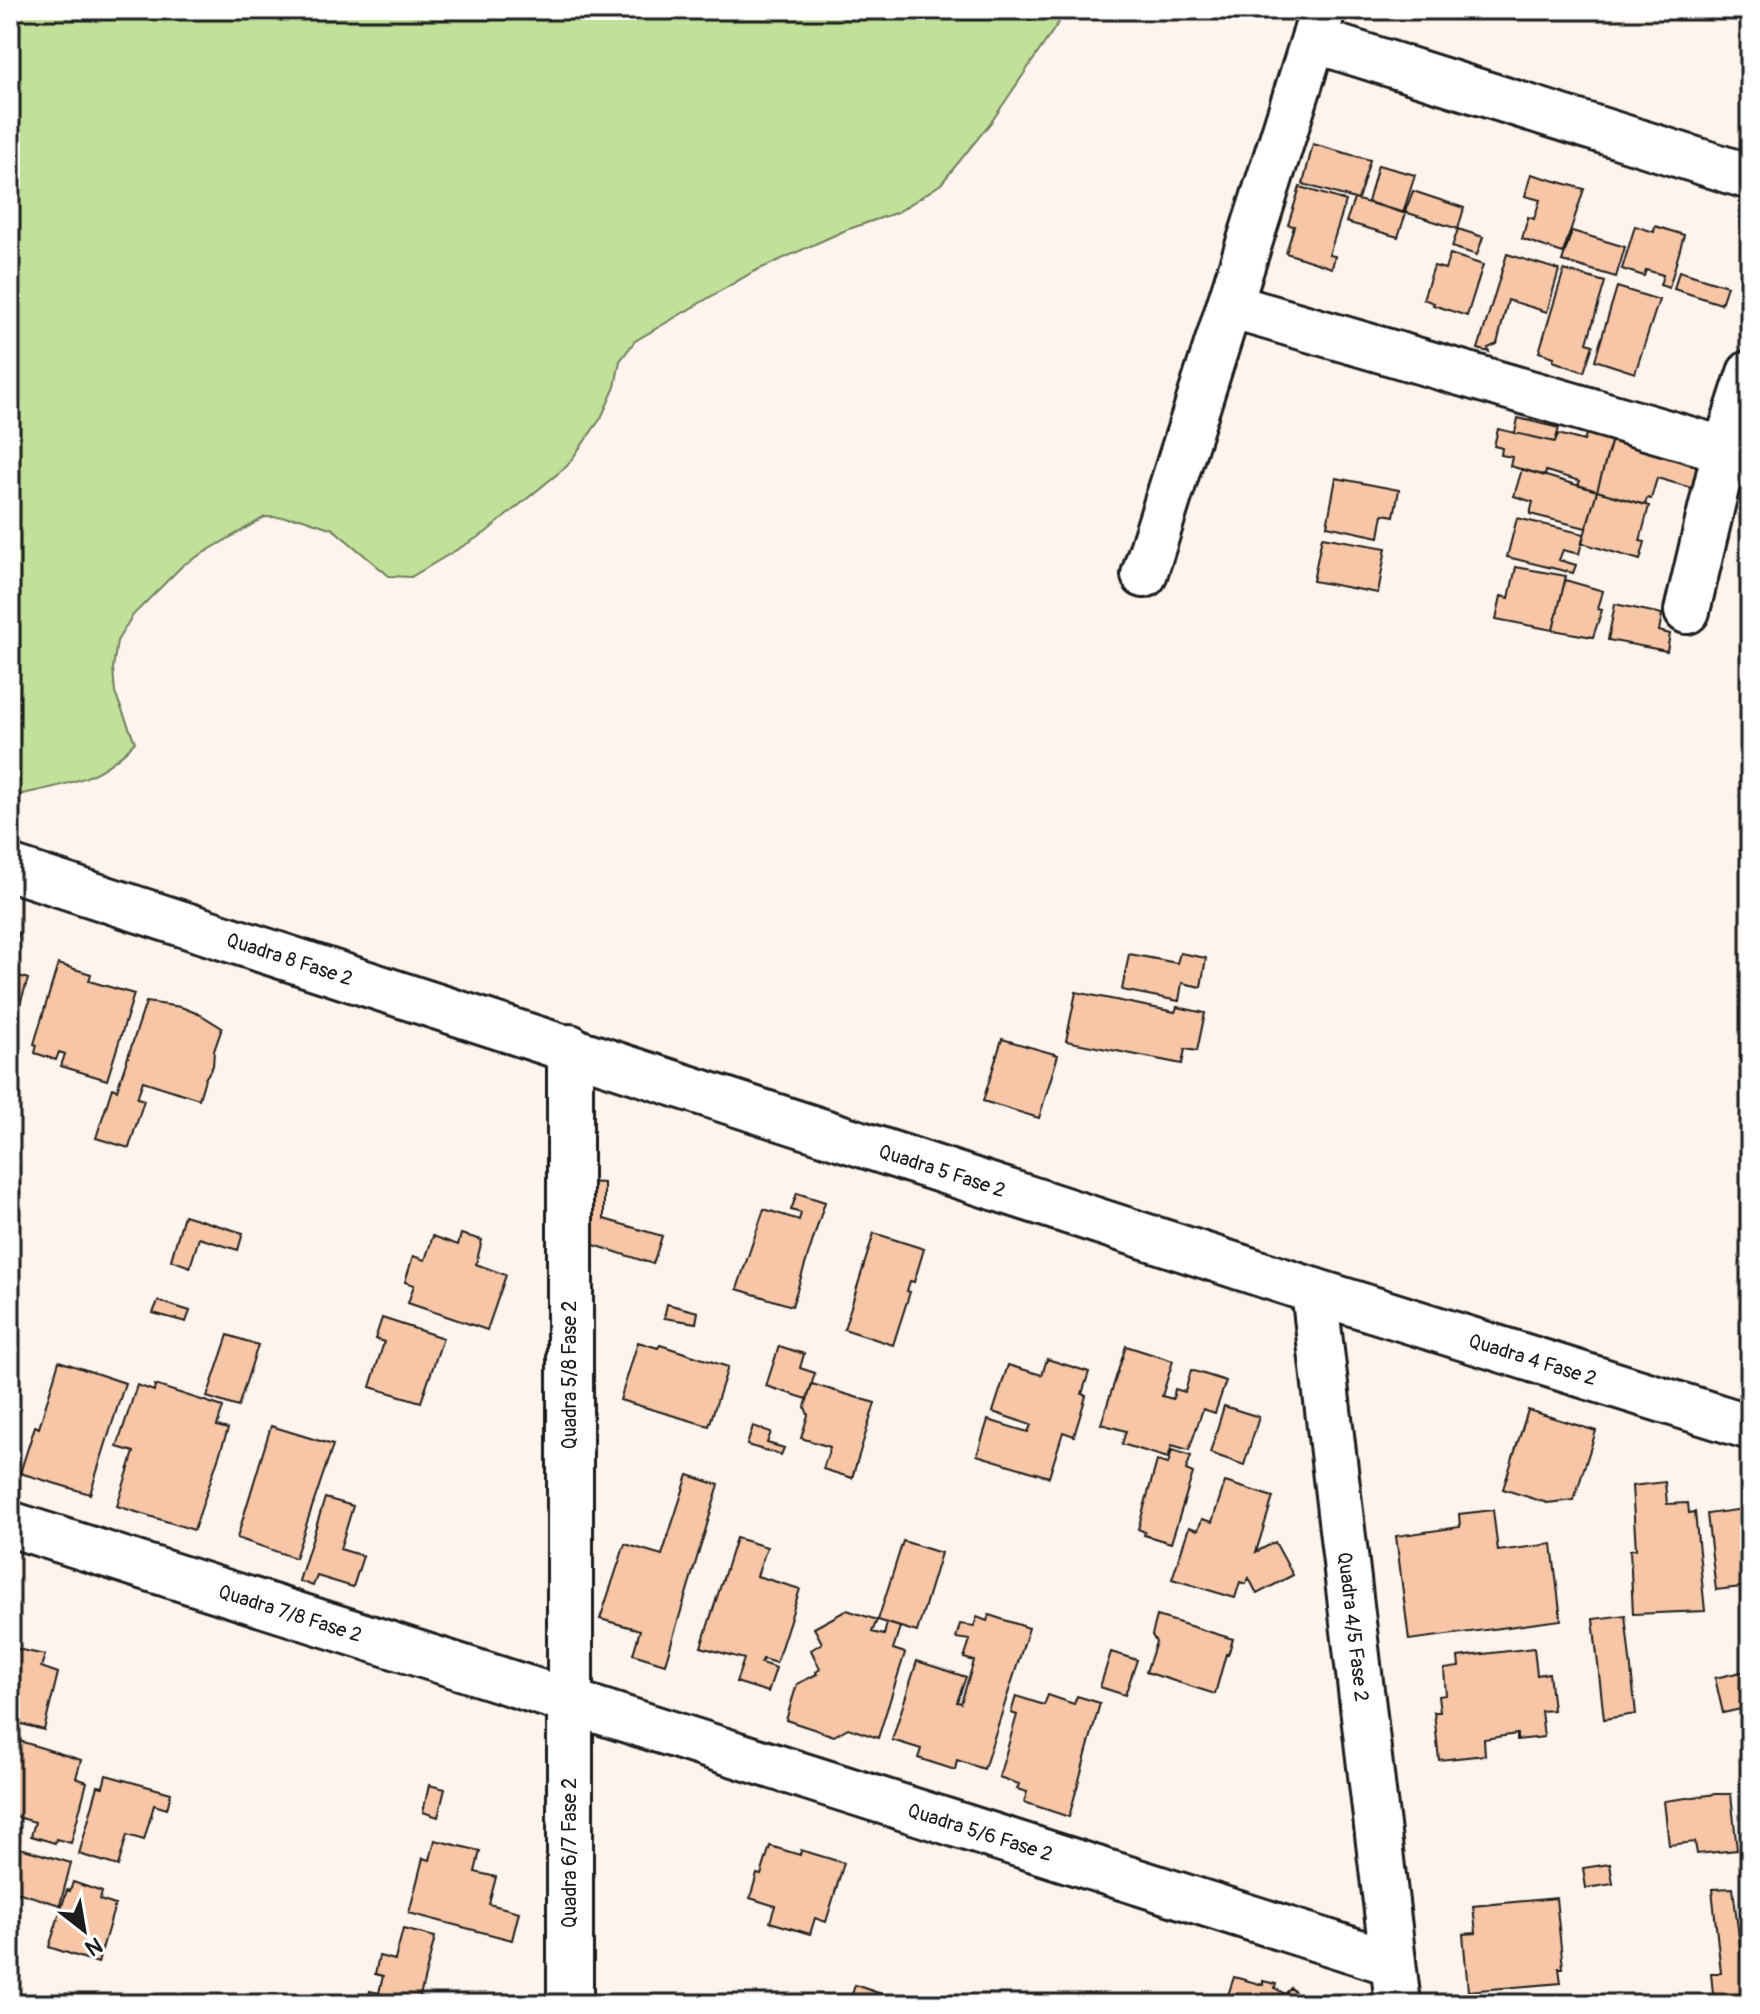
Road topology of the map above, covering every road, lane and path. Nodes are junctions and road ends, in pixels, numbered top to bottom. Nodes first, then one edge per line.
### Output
1 (1319, 25) edge
2 (1750, 177) edge
3 (1230, 306) junction
4 (1750, 373) edge
5 (1738, 454) edge
6 (1144, 575) dead end
7 (1687, 611) dead end
8 (10, 868) edge
9 (570, 1047) junction
10 (1314, 1291) junction
11 (1750, 1427) edge
12 (10, 1524) edge
13 (569, 1702) junction
14 (1396, 1984) edge
15 (570, 2004) edge

1 - 2 street
1 - 3 street
3 - 5 street
3 - 6 street
4 - 5 street
5 - 7 street
8 - 9 street, Quadra 8 Fase 2
9 - 10 street, Quadra 5 Fase 2
9 - 13 street, Quadra 5/8 Fase 2
10 - 11 street, Quadra 4 Fase 2
10 - 14 street, Quadra 4/5 Fase 2
12 - 13 street, Quadra 7/8 Fase 2
13 - 14 street, Quadra 5/6 Fase 2
13 - 15 street, Quadra 6/7 Fase 2

